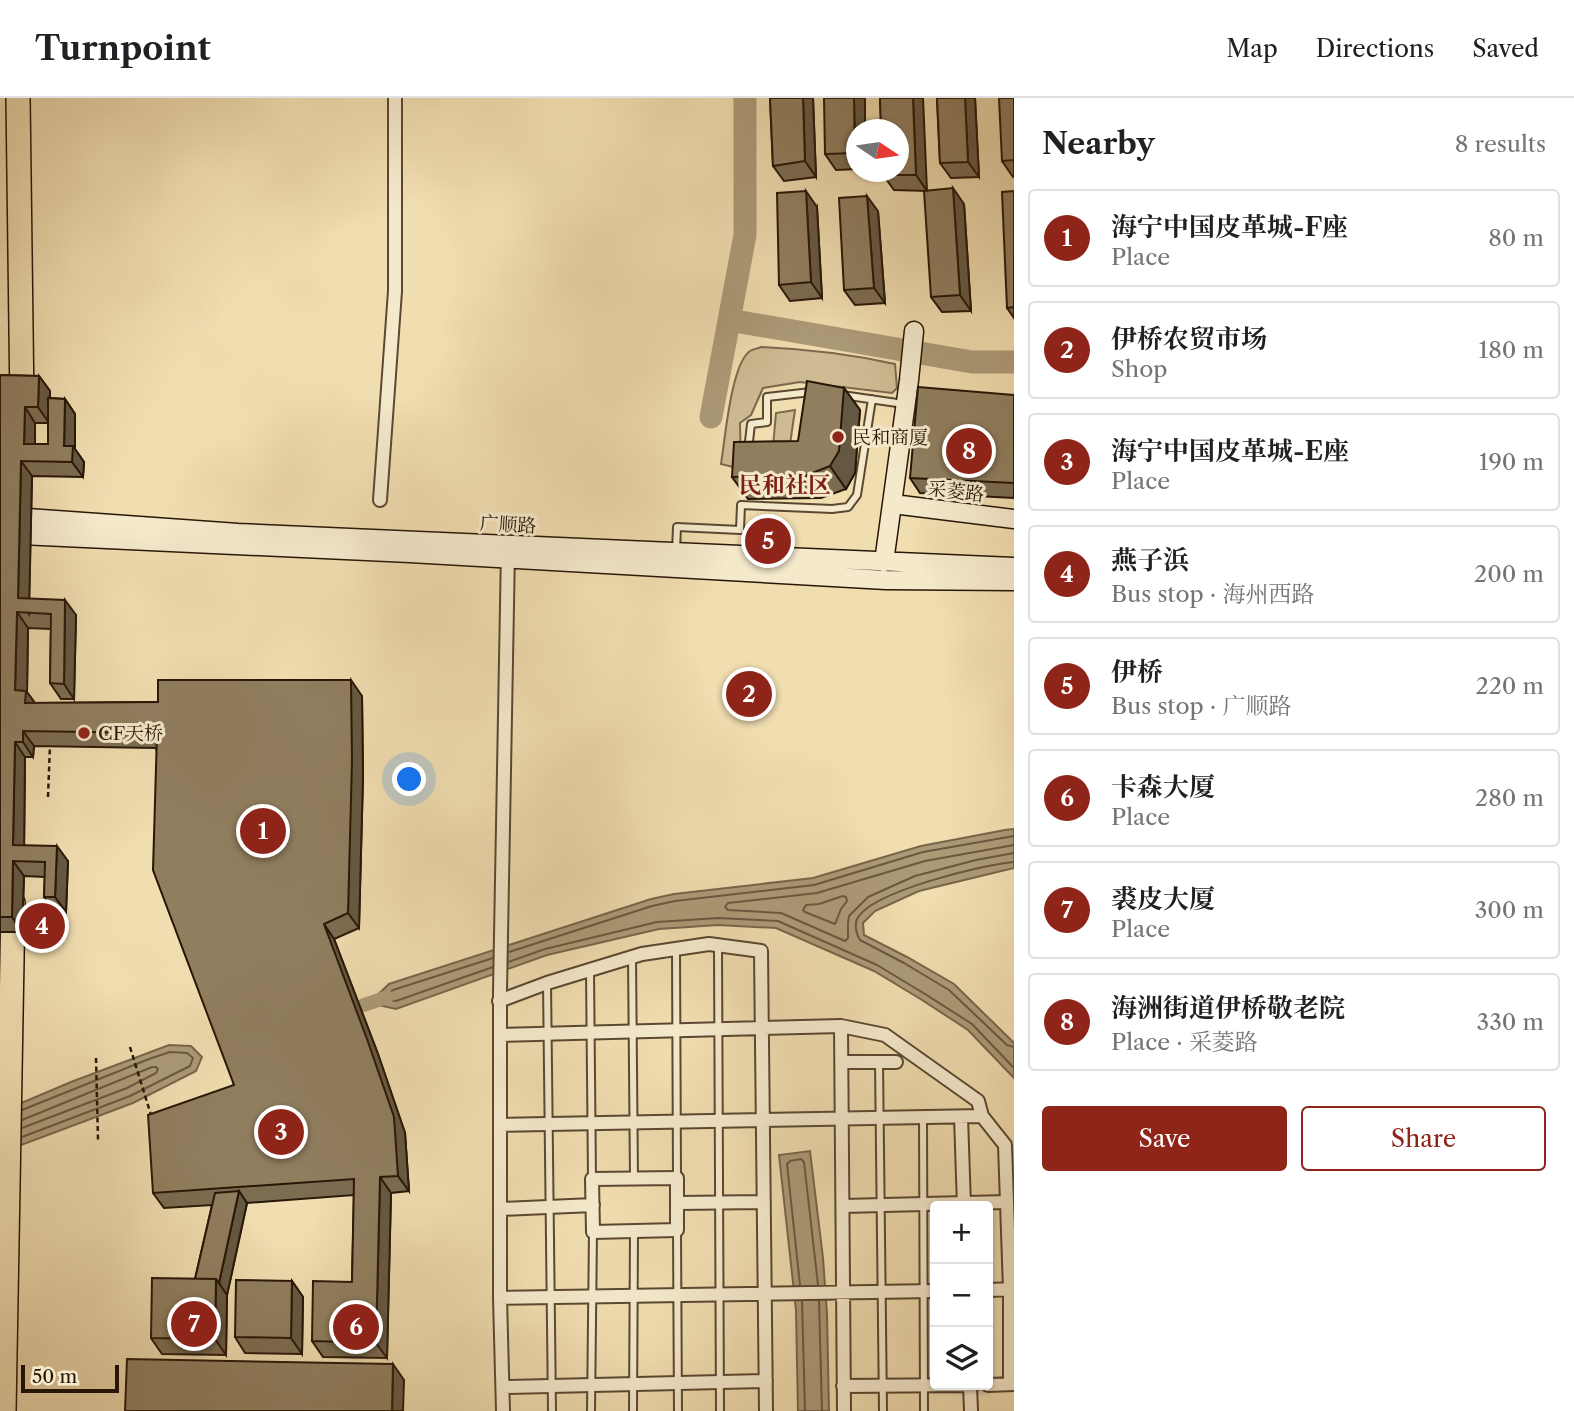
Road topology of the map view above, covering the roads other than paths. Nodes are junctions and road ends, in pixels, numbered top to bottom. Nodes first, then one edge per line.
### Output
1 (18, 98) edge
2 (395, 98) edge
3 (914, 331) dead end
4 (837, 394) edge
5 (872, 400) junction
6 (813, 404) edge
7 (906, 404) junction
8 (22, 423) edge
9 (747, 461) edge
10 (380, 500) dead end
11 (892, 504) junction
12 (1014, 519) edge
13 (13, 521) edge
14 (508, 552) junction
15 (675, 560) junction
16 (20, 562) edge
17 (884, 562) junction
18 (1014, 567) edge
19 (1014, 581) edge
20 (13, 888) edge
21 (718, 945) junction
22 (676, 949) junction
23 (632, 957) junction
24 (590, 970) junction
25 (547, 983) junction
26 (499, 996) junction
27 (841, 1026) junction
28 (762, 1028) junction
29 (718, 1029) junction
30 (676, 1030) junction
31 (633, 1031) junction
32 (591, 1032) junction
33 (548, 1034) junction
34 (500, 1035) junction
35 (842, 1062) junction
36 (879, 1062) junction
37 (896, 1062) dead end
38 (982, 1116) junction
39 (923, 1117) junction
40 (961, 1117) junction
41 (879, 1118) junction
42 (842, 1119) junction
43 (763, 1120) junction
44 (718, 1121) junction
45 (634, 1122) junction
46 (677, 1122) junction
47 (592, 1123) junction
48 (549, 1124) junction
49 (500, 1125) junction
50 (677, 1178) junction
51 (634, 1179) junction
52 (592, 1180) junction
53 (964, 1201) edge
54 (719, 1202) junction
55 (764, 1202) junction
56 (1007, 1202) junction
57 (677, 1203) junction
58 (993, 1203) edge
59 (923, 1204) junction
60 (930, 1204) edge
61 (593, 1205) junction
62 (880, 1205) junction
63 (843, 1206) junction
64 (550, 1207) junction
65 (500, 1209) junction
66 (677, 1230) junction
67 (593, 1231) junction
68 (634, 1231) junction
69 (1012, 1289) edge
70 (993, 1290) edge
71 (929, 1291) edge
72 (843, 1292) junction
73 (881, 1292) junction
74 (719, 1294) junction
75 (771, 1294) junction
76 (678, 1295) junction
77 (634, 1296) junction
78 (551, 1297) junction
79 (593, 1297) junction
80 (500, 1298) junction
81 (766, 1381) junction
82 (720, 1382) junction
83 (678, 1383) junction
84 (633, 1384) junction
85 (1012, 1384) edge
86 (552, 1385) junction
87 (592, 1385) junction
88 (923, 1385) junction
89 (930, 1385) edge
90 (993, 1385) edge
91 (883, 1386) junction
92 (503, 1387) junction
93 (843, 1387) junction
94 (971, 1390) edge
95 (4, 1411) edge
96 (503, 1411) edge
97 (552, 1411) edge
98 (592, 1411) edge
99 (633, 1411) edge
100 (678, 1411) edge
101 (720, 1411) edge
102 (766, 1411) edge
103 (844, 1411) edge
104 (883, 1411) edge
105 (923, 1411) edge
106 (971, 1411) edge

1 - 8 highway
2 - 10 street
3 - 7 main road
4 - 5 lane
5 - 7 lane
5 - 15 lane
6 - 9 lane
7 - 11 main road
11 - 12 main road, 采菱路
11 - 17 main road
13 - 14 main road, 广顺路
13 - 16 highway
14 - 15 main road, 广顺路
14 - 26 street
15 - 17 main road, 广顺路
15 - 19 main road, 广顺路
17 - 18 main road, 广顺路
20 - 95 highway
21 - 22 street
21 - 28 street
21 - 29 lane
22 - 23 street
22 - 30 lane
23 - 24 street
23 - 31 lane
24 - 25 street
24 - 32 lane
25 - 26 street
25 - 33 lane
26 - 34 street
27 - 28 street
27 - 35 street
27 - 38 street
28 - 29 street
28 - 43 street
29 - 30 street
29 - 44 lane
30 - 31 street
30 - 46 lane
31 - 32 street
31 - 45 lane
32 - 33 street
32 - 47 lane
33 - 34 street
33 - 48 lane
34 - 49 street
35 - 36 street
35 - 42 street
36 - 37 street
36 - 41 lane
38 - 40 street
38 - 56 street
39 - 40 street
39 - 41 street
39 - 59 lane
40 - 53 street
41 - 42 street
41 - 62 lane
42 - 43 street
42 - 63 street
43 - 44 street
43 - 55 street
44 - 46 street
44 - 54 lane
45 - 46 street
45 - 47 street
45 - 51 lane
46 - 50 lane
47 - 48 street
47 - 52 lane
48 - 49 street
48 - 64 lane
49 - 65 street
50 - 51 street
50 - 57 street
51 - 52 street
52 - 61 street
54 - 55 street
54 - 57 street
54 - 74 lane
55 - 75 street
56 - 58 street
56 - 69 street
57 - 66 street
59 - 60 street
59 - 62 street
59 - 71 lane
61 - 64 street
61 - 67 street
62 - 63 street
62 - 73 lane
63 - 72 street
64 - 65 street
64 - 78 lane
65 - 80 street
66 - 68 street
66 - 76 lane
67 - 68 street
67 - 79 lane
68 - 77 lane
69 - 70 street
69 - 85 street
71 - 73 street
71 - 88 lane
72 - 73 street
72 - 75 street
72 - 93 street
73 - 91 lane
74 - 75 street
74 - 76 street
74 - 82 lane
75 - 81 street
76 - 77 street
76 - 83 lane
77 - 79 street
77 - 84 lane
78 - 79 street
78 - 80 street
78 - 86 lane
79 - 87 lane
80 - 92 street
81 - 82 street
81 - 102 street
82 - 83 street
82 - 101 lane
83 - 84 street
83 - 100 lane
84 - 87 street
84 - 99 lane
85 - 90 street
86 - 87 street
86 - 92 street
86 - 97 lane
87 - 98 lane
88 - 89 street
88 - 91 street
88 - 105 lane
91 - 93 street
91 - 104 lane
92 - 96 street
93 - 103 street
94 - 106 street

